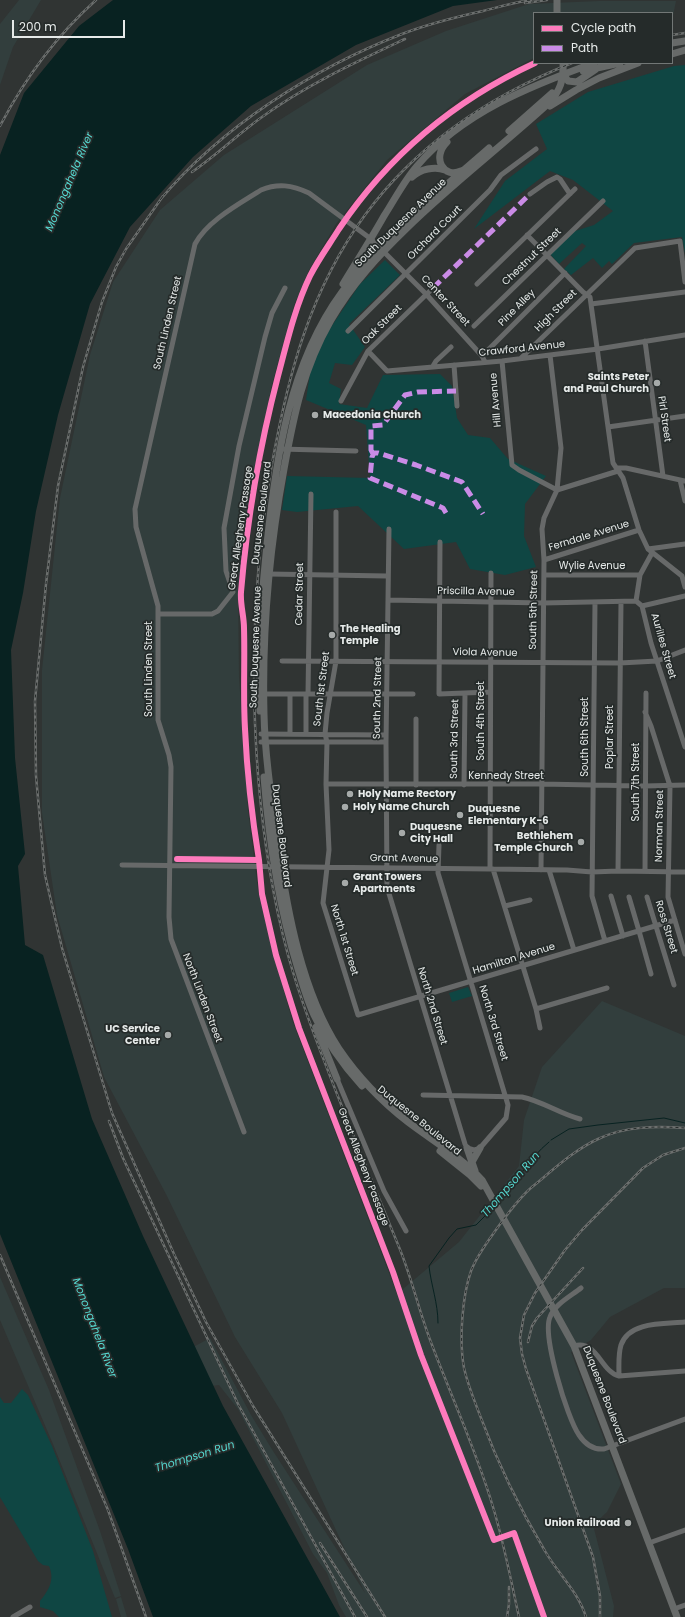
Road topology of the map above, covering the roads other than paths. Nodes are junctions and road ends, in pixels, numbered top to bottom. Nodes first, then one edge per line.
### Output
1 (557, 0) edge
2 (560, 0) edge
3 (557, 12) edge
4 (560, 12) edge
5 (685, 41) edge
6 (673, 43) edge
7 (673, 47) edge
8 (684, 49) edge
9 (673, 53) edge
10 (560, 64) edge
11 (563, 64) edge
12 (591, 64) edge
13 (605, 64) edge
14 (615, 64) edge
15 (636, 64) edge
16 (563, 83) junction
17 (536, 115) junction
18 (536, 149) dead end
19 (467, 168) junction
20 (445, 170) junction
21 (404, 184) junction
22 (575, 189) dead end
23 (530, 194) dead end
24 (570, 194) junction
25 (603, 201) dead end
26 (527, 236) junction
27 (371, 239) junction
28 (381, 249) junction
29 (547, 255) junction
30 (565, 273) junction
31 (406, 274) junction
32 (685, 282) edge
33 (477, 284) dead end
34 (285, 288) dead end
35 (433, 288) dead end
36 (685, 292) edge
37 (426, 294) junction
38 (586, 294) junction
39 (592, 304) junction
40 (474, 326) dead end
41 (348, 331) dead end
42 (316, 334) junction
43 (685, 335) edge
44 (645, 341) junction
45 (451, 347) dead end
46 (598, 349) junction
47 (368, 351) junction
48 (550, 355) junction
49 (482, 356) junction
50 (521, 358) junction
51 (305, 361) joint
52 (502, 361) junction
53 (485, 362) junction
54 (454, 365) junction
55 (433, 366) junction
56 (341, 401) dead end
57 (457, 406) dead end
58 (685, 416) edge
59 (655, 420) junction
60 (608, 427) junction
61 (284, 450) junction
62 (356, 451) dead end
63 (618, 470) junction
64 (663, 476) junction
65 (682, 481) edge
66 (557, 490) junction
67 (311, 494) dead end
68 (685, 501) edge
69 (336, 512) dead end
70 (389, 529) dead end
71 (640, 530) junction
72 (440, 542) dead end
73 (685, 544) edge
74 (650, 551) junction
75 (544, 560) junction
76 (491, 573) dead end
77 (269, 574) junction
78 (309, 574) junction
79 (336, 575) junction
80 (544, 575) junction
81 (640, 575) junction
82 (387, 576) junction
83 (685, 587) edge
84 (685, 596) edge
85 (388, 600) junction
86 (439, 601) junction
87 (491, 601) junction
88 (636, 601) junction
89 (543, 602) junction
90 (595, 602) junction
91 (621, 602) junction
92 (642, 606) junction
93 (158, 614) junction
94 (685, 650) edge
95 (282, 661) dead end
96 (307, 661) junction
97 (336, 661) junction
98 (388, 661) junction
99 (657, 661) junction
100 (439, 662) junction
101 (542, 662) junction
102 (595, 662) junction
103 (491, 663) junction
104 (620, 663) junction
105 (490, 692) junction
106 (331, 693) junction
107 (465, 693) junction
108 (646, 693) dead end
109 (264, 694) junction
110 (290, 694) junction
111 (307, 694) junction
112 (387, 694) junction
113 (413, 694) dead end
114 (645, 712) junction
115 (416, 719) dead end
116 (263, 734) junction
117 (290, 734) junction
118 (306, 734) junction
119 (325, 734) junction
120 (386, 735) junction
121 (264, 742) junction
122 (327, 742) junction
123 (386, 742) junction
124 (685, 747) edge
125 (326, 784) junction
126 (386, 784) junction
127 (490, 784) junction
128 (541, 784) junction
129 (685, 784) edge
130 (416, 785) junction
131 (464, 785) junction
132 (594, 785) junction
133 (619, 786) junction
134 (645, 786) junction
135 (670, 786) junction
136 (439, 845) dead end
137 (122, 865) dead end
138 (170, 865) junction
139 (277, 867) junction
140 (326, 867) junction
141 (386, 868) junction
142 (438, 868) junction
143 (492, 869) junction
144 (541, 870) junction
145 (549, 870) junction
146 (618, 871) junction
147 (645, 871) junction
148 (592, 872) junction
149 (669, 872) junction
150 (685, 872) edge
151 (610, 896) dead end
152 (629, 897) dead end
153 (647, 897) dead end
154 (530, 900) dead end
155 (505, 906) junction
156 (675, 920) junction
157 (656, 925) junction
158 (639, 931) junction
159 (623, 936) junction
160 (605, 941) junction
161 (574, 950) junction
162 (685, 954) edge
163 (522, 966) junction
164 (651, 974) dead end
165 (471, 982) junction
166 (674, 985) dead end
167 (607, 988) dead end
168 (311, 990) junction
169 (420, 997) junction
170 (307, 998) junction
171 (536, 1009) junction
172 (358, 1016) joint
173 (540, 1028) dead end
174 (350, 1069) junction
175 (337, 1079) junction
176 (423, 1095) dead end
177 (451, 1096) junction
178 (506, 1096) junction
179 (580, 1119) dead end
180 (244, 1132) dead end
181 (466, 1146) junction
182 (480, 1148) junction
183 (453, 1155) junction
184 (472, 1162) junction
185 (476, 1173) junction
186 (487, 1192) junction
187 (406, 1231) dead end
188 (581, 1288) dead end
189 (685, 1322) edge
190 (574, 1346) junction
191 (685, 1373) edge
192 (619, 1376) junction
193 (685, 1419) edge
194 (613, 1447) junction
195 (685, 1530) edge
196 (649, 1543) junction
197 (685, 1605) edge
198 (30, 1607) dead end
199 (674, 1609) junction
200 (13, 1617) edge
201 (677, 1617) edge

1 - 3 main road
2 - 4 main road
5 - 6 main road
7 - 8 main road
8 - 9 main road
10 - 16 main road
11 - 16 main road
12 - 21 main road
13 - 16 main road
14 - 20 main road
15 - 17 main road
16 - 17 main road
16 - 19 main road, South Duquesne Avenue
17 - 28 main road, South Duquesne Avenue
18 - 31 street, Orchard Court
19 - 20 main road
19 - 28 main road, South Duquesne Avenue
20 - 21 main road
21 - 27 main road
22 - 24 street
23 - 24 street
24 - 26 street
25 - 29 street, Chestnut Street
26 - 29 street
26 - 33 street
27 - 28 street, Center Street
27 - 42 main road
27 - 93 street, South Linden Street
28 - 31 street, Center Street
28 - 42 main road, South Duquesne Avenue
28 - 61 main road, South Duquesne Avenue
29 - 30 street
29 - 40 street, Chestnut Street
30 - 38 street
30 - 49 street, Pine Alley
31 - 37 street, Center Street
31 - 41 street, Orchard Court
32 - 38 street, High Street
34 - 93 street, South Linden Street
35 - 37 street, Oak Street
36 - 39 street
37 - 47 street, Oak Street
37 - 49 street, Center Street
38 - 39 street
38 - 50 street, High Street
39 - 46 street
42 - 51 main road, South Duquesne Avenue
43 - 44 street, Crawford Avenue
44 - 46 street, Crawford Avenue
44 - 59 street, Pirl Street
45 - 55 street
46 - 48 street, Crawford Avenue
46 - 60 street
47 - 55 street, Crawford Avenue
47 - 56 street, Oak Street
48 - 50 street, Crawford Avenue
48 - 66 street, South 5th Street
49 - 53 street, Center Street
50 - 52 street, Crawford Avenue
51 - 61 main road, Duquesne Boulevard
52 - 53 street, Crawford Avenue
52 - 66 street, Hill Avenue
53 - 54 street, Crawford Avenue
54 - 55 street, Crawford Avenue
54 - 57 street
58 - 59 street
59 - 60 street
59 - 64 street, Pirl Street
60 - 63 street
61 - 62 street
61 - 77 main road, South Duquesne Avenue
61 - 116 main road, Duquesne Boulevard
63 - 64 street
63 - 66 street
63 - 71 street
64 - 65 street
65 - 68 street
66 - 75 street, South 5th Street
67 - 78 street, Cedar Street
69 - 79 street, South 1st Street
70 - 82 street, South 2nd Street
71 - 74 street
71 - 75 street, Ferndale Avenue
72 - 86 street, South 3rd Street
73 - 74 street
74 - 81 street
74 - 83 street
75 - 80 street, South 5th Street
76 - 87 street, South 4th Street
77 - 78 street
77 - 109 main road, South Duquesne Avenue
78 - 79 street
78 - 96 street, Cedar Street
79 - 82 street
79 - 97 street, South 1st Street
80 - 81 street, Wylie Avenue
80 - 89 street, South 5th Street
81 - 88 street
82 - 85 street, South 2nd Street
84 - 92 street
85 - 86 street, Priscilla Avenue
85 - 98 street, South 2nd Street
86 - 87 street, Priscilla Avenue
86 - 100 street, South 3rd Street
87 - 89 street, Priscilla Avenue
87 - 103 street, South 4th Street
88 - 91 street, Priscilla Avenue
88 - 92 street, Aurilles Street
89 - 90 street, Priscilla Avenue
89 - 101 street, South 5th Street
90 - 91 street, Priscilla Avenue
90 - 102 street, South 6th Street
91 - 104 street, Poplar Street
92 - 99 street, Aurilles Street
93 - 138 street, South Linden Street
94 - 99 street, Viola Avenue
95 - 96 street, Viola Avenue
96 - 97 street, Viola Avenue
96 - 111 street, Cedar Street
97 - 98 street, Viola Avenue
97 - 106 street, South 1st Street
98 - 100 street, Viola Avenue
98 - 112 street, South 2nd Street
99 - 104 street, Viola Avenue
99 - 124 street, Aurilles Street
100 - 103 street, Viola Avenue
100 - 107 street, South 3rd Street
101 - 102 street, Viola Avenue
101 - 103 street, Viola Avenue
101 - 128 street, South 5th Street
102 - 104 street, Viola Avenue
102 - 132 street, South 6th Street
103 - 105 street, South 4th Street
104 - 133 street, Poplar Street
105 - 107 street
105 - 127 street, South 4th Street
106 - 111 street
106 - 112 street
106 - 119 street, South 1st Street
107 - 131 street, South 3rd Street
108 - 114 street, South 7th Street
109 - 110 street
109 - 116 main road, South Duquesne Avenue
110 - 111 street
110 - 117 street
111 - 118 street, Cedar Street
112 - 113 street
112 - 120 street, South 2nd Street
114 - 134 street, South 7th Street
114 - 135 street, Norman Street
115 - 130 street
116 - 117 street
116 - 121 main road, South Duquesne Avenue
117 - 118 street
118 - 119 street
119 - 120 street
119 - 122 street, South 1st Street
120 - 123 street, South 2nd Street
121 - 122 street
121 - 139 main road, Duquesne Boulevard
122 - 123 street
122 - 125 street, South 1st Street
123 - 126 street, South 2nd Street
125 - 126 street, Kennedy Street
125 - 140 street, South 1st Street
126 - 130 street, Kennedy Street
126 - 141 street, South 2nd Street
127 - 128 street, Kennedy Street
127 - 131 street, Kennedy Street
127 - 143 street, South 4th Street
128 - 132 street, Kennedy Street
128 - 144 street, South 5th Street
129 - 135 street, Kennedy Street
130 - 131 street, Kennedy Street
132 - 133 street, Kennedy Street
132 - 148 street, South 6th Street
133 - 134 street, Kennedy Street
133 - 146 street, Poplar Street
134 - 135 street, Kennedy Street
134 - 147 street, South 7th Street
135 - 149 street, Norman Street
136 - 142 street
137 - 138 street, Grant Avenue
138 - 139 street, Grant Avenue
138 - 180 street, North Linden Street
139 - 140 street, Grant Avenue
139 - 168 main road, Duquesne Boulevard
139 - 170 main road, Duquesne Boulevard
140 - 141 street, Grant Avenue
140 - 172 street, North 1st Street
141 - 142 street, Grant Avenue
141 - 169 street, North 2nd Street
142 - 143 street, Grant Avenue
142 - 165 street, North 3rd Street
143 - 144 street, Grant Avenue
143 - 155 street, South 4th Street
144 - 145 street, Grant Avenue
145 - 148 street, Grant Avenue
145 - 161 street
146 - 147 street, Grant Avenue
146 - 148 street, Grant Avenue
147 - 149 street, Grant Avenue
148 - 160 street, South 6th Street
149 - 150 street, Grant Avenue
149 - 156 street, Norman Street
151 - 159 street
152 - 158 street
153 - 157 street, Ross Street
154 - 155 street
155 - 163 street, South 4th Street
156 - 157 street, Hamilton Avenue
156 - 162 street, Norman Street
157 - 158 street, Hamilton Avenue
157 - 166 street, Ross Street
158 - 159 street, Hamilton Avenue
158 - 164 street
159 - 160 street, Hamilton Avenue
160 - 161 street, Hamilton Avenue
161 - 163 street, Hamilton Avenue
163 - 165 street, Hamilton Avenue
163 - 171 street, South 4th Street
165 - 169 street, Hamilton Avenue
165 - 178 street, North 3rd Street
167 - 171 street
168 - 170 main road
168 - 174 main road, Duquesne Boulevard
169 - 172 street, Hamilton Avenue
169 - 177 street, North 2nd Street
170 - 174 main road, Duquesne Boulevard
170 - 175 main road
171 - 173 street, South 4th Street
174 - 175 main road
174 - 183 main road, Duquesne Boulevard
174 - 186 main road, Duquesne Boulevard
175 - 187 street
176 - 177 street
177 - 178 street
177 - 181 street, North 2nd Street
178 - 179 street
178 - 182 street, North 3rd Street
181 - 182 street
181 - 183 main road
181 - 184 main road
182 - 184 main road
183 - 185 main road, Duquesne Boulevard
184 - 185 main road
185 - 186 main road, Duquesne Boulevard
186 - 190 main road, Duquesne Boulevard
188 - 194 street
189 - 192 street
190 - 192 street
190 - 194 main road, Duquesne Boulevard
191 - 192 street
193 - 194 street
194 - 196 main road, Duquesne Boulevard
195 - 196 street
196 - 199 main road, Duquesne Boulevard
197 - 199 street
198 - 200 street
199 - 201 main road, Duquesne Boulevard

